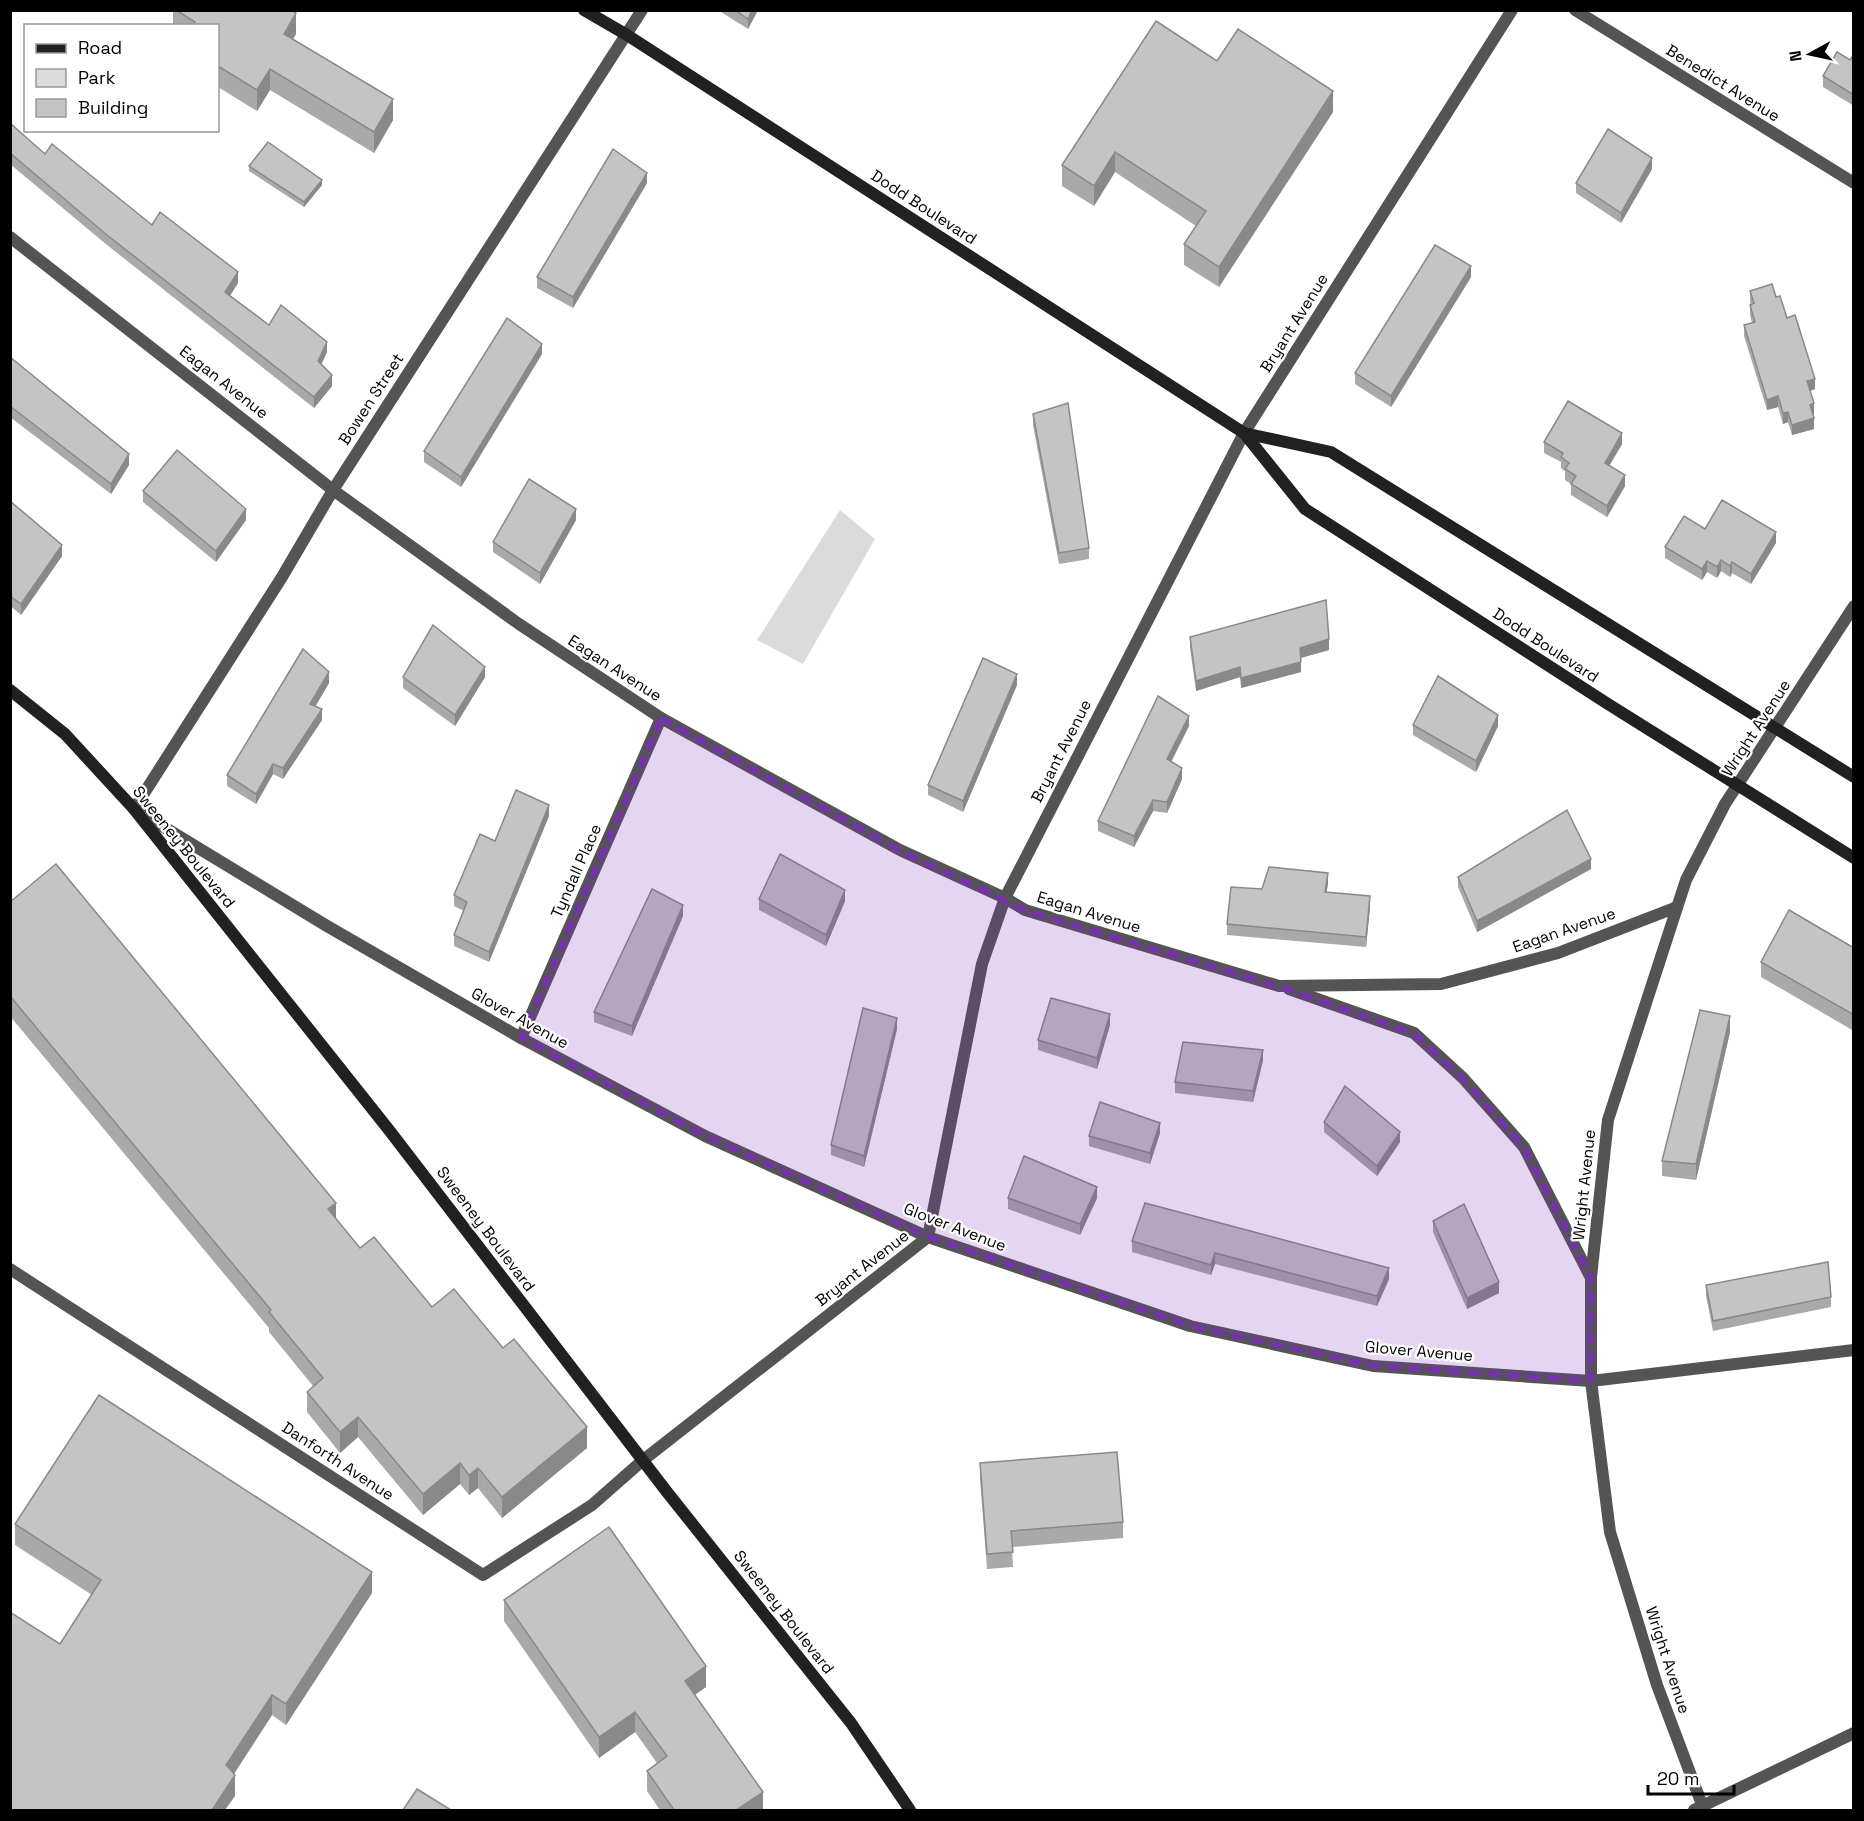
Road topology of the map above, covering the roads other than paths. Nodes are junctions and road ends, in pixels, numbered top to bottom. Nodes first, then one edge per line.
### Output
1 (585, 10) edge
2 (642, 10) edge
3 (1512, 10) edge
4 (1575, 10) edge
5 (627, 34) junction
6 (1854, 183) edge
7 (10, 237) edge
8 (1244, 433) junction
9 (333, 490) junction
10 (1854, 606) edge
11 (10, 690) edge
12 (661, 718) junction
13 (1776, 728) junction
14 (1854, 777) edge
15 (1738, 786) junction
16 (134, 809) junction
17 (1854, 858) edge
18 (1005, 898) junction
19 (1677, 907) junction
20 (1280, 986) junction
21 (521, 1038) junction
22 (928, 1237) junction
23 (10, 1269) edge
24 (1591, 1276) junction
25 (1854, 1350) edge
26 (1591, 1381) junction
27 (642, 1461) junction
28 (1854, 1733) edge
29 (1700, 1809) edge
30 (910, 1810) edge

1 - 5 street, Dodd Boulevard
2 - 5 street, Bowen Street
3 - 8 street, Bryant Avenue
4 - 6 street, Benedict Avenue
5 - 8 street, Dodd Boulevard
5 - 9 street, Bowen Street
7 - 9 street, Eagan Avenue
8 - 13 street, Dodd Boulevard
8 - 15 street, Dodd Boulevard
8 - 18 street, Bryant Avenue
9 - 12 street, Eagan Avenue
9 - 16 street, Bowen Street
10 - 13 street, Wright Avenue
11 - 16 street, Sweeney Boulevard
12 - 18 street, Eagan Avenue
12 - 21 street, Tyndall Place
13 - 14 street, Dodd Boulevard
13 - 15 street, Wright Avenue
15 - 17 street, Dodd Boulevard
15 - 19 street, Wright Avenue
16 - 21 street, Glover Avenue
16 - 27 street, Sweeney Boulevard
18 - 20 street, Eagan Avenue
18 - 22 street, Bryant Avenue
19 - 20 street, Eagan Avenue
19 - 24 street, Wright Avenue
20 - 24 street, Eagan Avenue
21 - 22 street, Glover Avenue
22 - 26 street, Glover Avenue
22 - 27 street, Bryant Avenue
23 - 27 street, Danforth Avenue
24 - 26 street, Wright Avenue
25 - 26 street, Glover Avenue
26 - 29 street, Wright Avenue
27 - 30 street, Sweeney Boulevard
28 - 29 street

